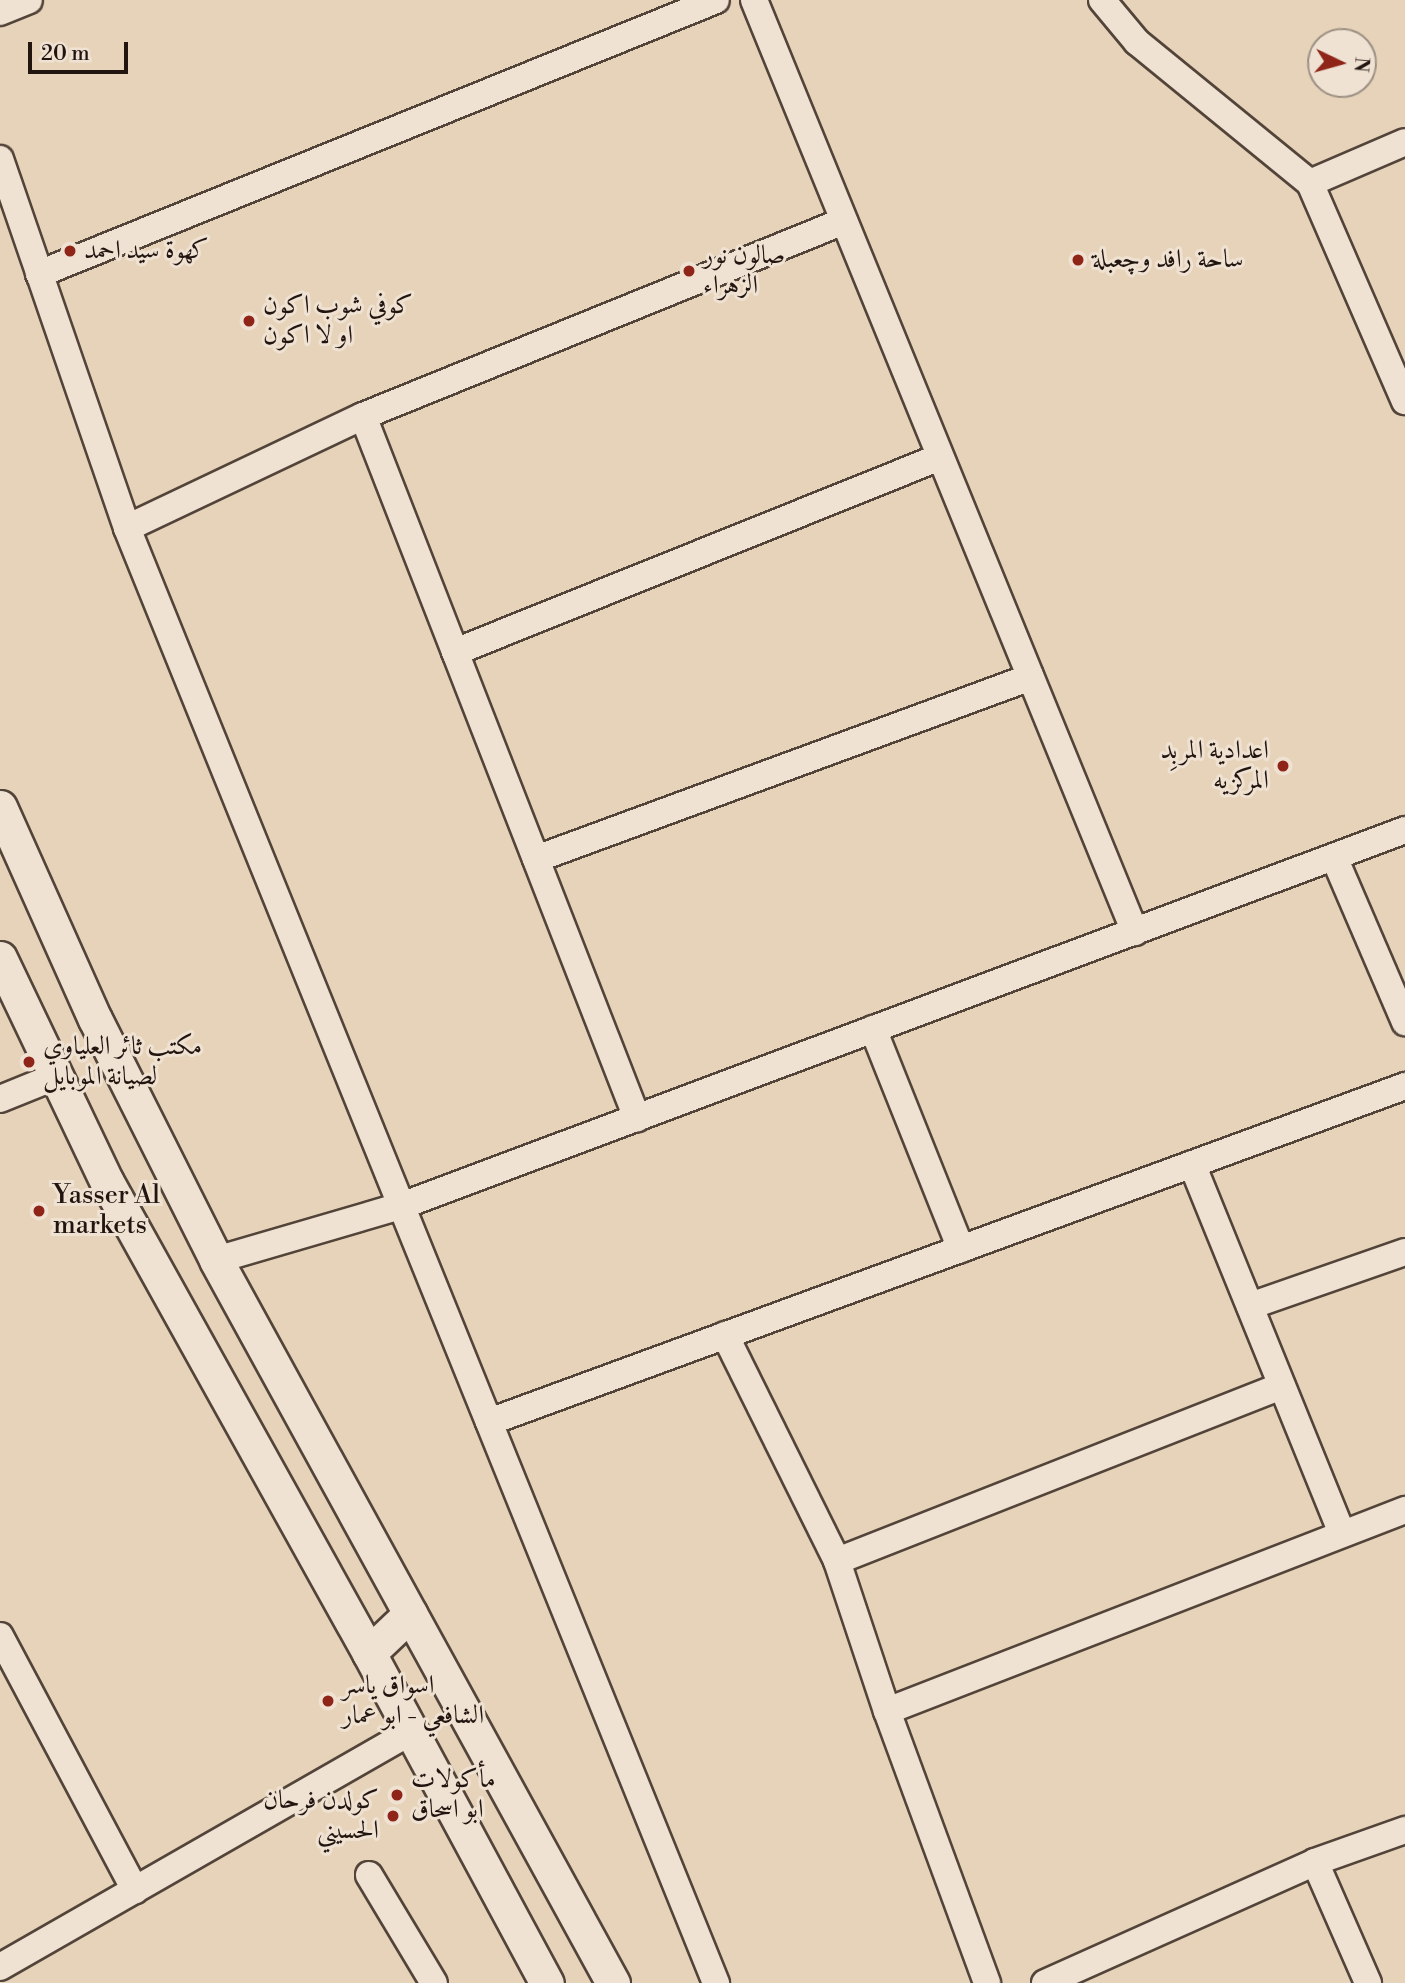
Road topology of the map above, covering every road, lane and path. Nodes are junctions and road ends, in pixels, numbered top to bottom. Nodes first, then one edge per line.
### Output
1 (29, 0) edge
2 (716, 0) edge
3 (754, 0) edge
4 (1102, 0) edge
5 (0, 12) edge
6 (1405, 142) edge
7 (0, 159) edge
8 (1310, 183) junction
9 (844, 221) junction
10 (39, 274) junction
11 (1405, 401) edge
12 (363, 416) junction
13 (940, 457) junction
14 (127, 527) junction
15 (455, 652) junction
16 (1031, 677) junction
17 (0, 807) edge
18 (1405, 830) edge
19 (1334, 857) junction
20 (536, 859) junction
21 (1135, 932) junction
22 (0, 958) edge
23 (1405, 1022) edge
24 (873, 1028) junction
25 (57, 1076) junction
26 (1405, 1086) edge
27 (0, 1099) edge
28 (637, 1118) junction
29 (1192, 1164) junction
30 (401, 1206) junction
31 (961, 1249) junction
32 (1405, 1252) edge
33 (216, 1260) junction
34 (1250, 1306) junction
35 (725, 1335) junction
36 (1282, 1386) junction
37 (489, 1422) junction
38 (1405, 1510) edge
39 (1342, 1535) junction
40 (837, 1561) junction
41 (410, 1614) junction
42 (0, 1636) edge
43 (369, 1653) junction
44 (887, 1711) junction
45 (412, 1731) junction
46 (1405, 1830) edge
47 (1315, 1862) junction
48 (369, 1875) dead end
49 (135, 1891) junction
50 (2, 1962) edge
51 (434, 1983) edge
52 (547, 1983) edge
53 (613, 1983) edge
54 (716, 1983) edge
55 (987, 1983) edge
56 (1045, 1983) edge
57 (1368, 1983) edge

1 - 5 street
2 - 10 street
3 - 9 street
4 - 8 street
6 - 8 street
7 - 10 street
8 - 11 street
9 - 12 street
9 - 13 street
10 - 14 street
12 - 14 street
12 - 15 street
13 - 15 street
13 - 16 street
14 - 30 street
15 - 20 street
16 - 20 street
16 - 21 street
17 - 33 street
18 - 19 street
19 - 21 street
19 - 23 street
20 - 28 street
21 - 24 street
22 - 25 street
24 - 28 street
24 - 31 street
25 - 27 street
25 - 43 street
26 - 29 street
28 - 30 street
29 - 31 street
29 - 34 street
30 - 33 street
30 - 37 street
31 - 35 street
32 - 34 street
33 - 41 street
34 - 36 street
35 - 37 street
35 - 40 street
36 - 39 street
36 - 40 street
37 - 54 street
38 - 39 street
39 - 44 street
40 - 44 street
41 - 43 street
41 - 53 street
42 - 49 street
43 - 45 street
44 - 55 street
45 - 49 street
45 - 52 street
46 - 47 street
47 - 56 street
47 - 57 street
48 - 51 street
49 - 50 street

